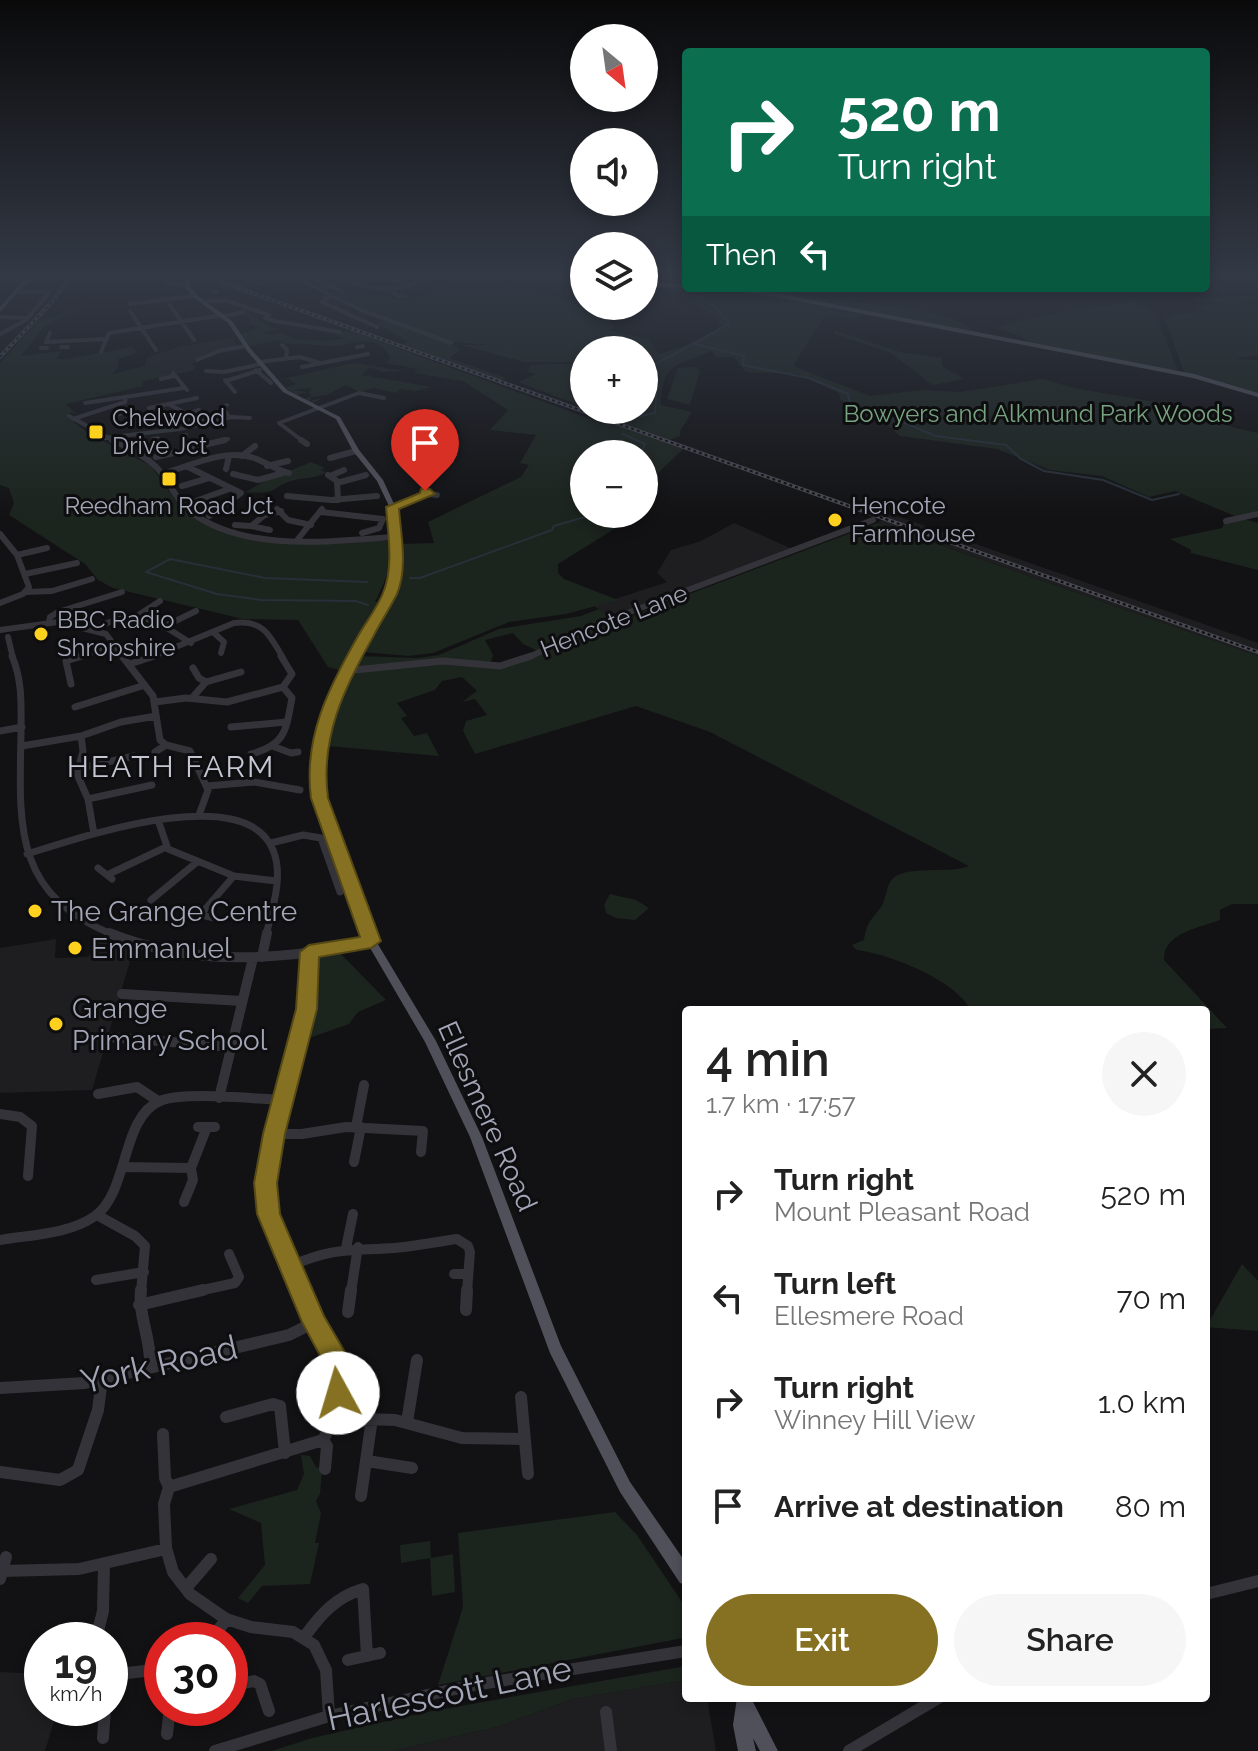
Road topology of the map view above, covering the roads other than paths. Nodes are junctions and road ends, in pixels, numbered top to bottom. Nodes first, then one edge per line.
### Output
1 (220, 355) edge
2 (252, 355) edge
3 (369, 355) edge
4 (1084, 355) edge
5 (286, 357) joint
6 (200, 359) dead end
7 (321, 363) junction
8 (260, 366) junction
9 (302, 368) dead end
10 (206, 371) dead end
11 (161, 379) dead end
12 (271, 383) dead end
13 (235, 392) dead end
14 (1258, 395) edge
15 (126, 397) junction
16 (197, 398) dead end
17 (381, 399) dead end
18 (86, 402) dead end
19 (168, 404) junction
20 (224, 406) dead end
21 (317, 407) junction
22 (114, 408) junction
23 (149, 408) dead end
24 (199, 410) dead end
25 (185, 414) junction
26 (119, 416) dead end
27 (160, 417) dead end
28 (229, 417) junction
29 (247, 418) dead end
30 (204, 422) junction
31 (154, 431) junction
32 (103, 438) junction
33 (154, 439) dead end
34 (228, 439) dead end
35 (307, 444) dead end
36 (251, 446) dead end
37 (196, 448) junction
38 (356, 451) junction
39 (229, 456) junction
40 (242, 456) junction
41 (156, 457) dead end
42 (326, 457) dead end
43 (209, 459) junction
44 (288, 461) dead end
45 (267, 466) junction
46 (188, 467) junction
47 (223, 468) dead end
48 (344, 470) dead end
49 (162, 474) junction
50 (233, 475) dead end
51 (366, 476) dead end
52 (209, 478) junction
53 (337, 483) junction
54 (182, 486) dead end
55 (229, 489) junction
56 (437, 495) dead end
57 (287, 496) dead end
58 (377, 496) dead end
59 (324, 500) junction
60 (338, 500) junction
61 (192, 502) dead end
62 (392, 507) junction
63 (321, 512) junction
64 (1258, 514) edge
65 (209, 516) dead end
66 (873, 520) dead end
67 (1226, 521) dead end
68 (235, 525) dead end
69 (311, 525) junction
70 (251, 526) junction
71 (270, 530) dead end
72 (0, 534) edge
73 (343, 534) dead end
74 (395, 537) junction
75 (298, 539) junction
76 (9, 542) junction
77 (0, 545) edge
78 (47, 548) dead end
79 (17, 555) junction
80 (77, 563) dead end
81 (25, 574) junction
82 (93, 579) dead end
83 (26, 592) junction
84 (118, 592) dead end
85 (156, 602) dead end
86 (0, 603) edge
87 (196, 611) dead end
88 (140, 614) junction
89 (49, 622) junction
90 (163, 627) junction
91 (25, 628) junction
92 (0, 630) edge
93 (93, 630) junction
94 (214, 633) junction
95 (9, 636) junction
96 (0, 642) edge
97 (191, 643) junction
98 (115, 644) junction
99 (9, 647) junction
100 (225, 650) dead end
101 (130, 664) junction
102 (192, 671) dead end
103 (345, 671) junction
104 (241, 672) dead end
105 (206, 682) junction
106 (72, 684) dead end
107 (145, 685) junction
108 (283, 687) junction
109 (192, 698) junction
110 (155, 702) junction
111 (75, 707) dead end
112 (156, 716) junction
113 (287, 722) junction
114 (22, 727) junction
115 (236, 729) dead end
116 (0, 731) edge
117 (81, 736) junction
118 (166, 745) junction
119 (22, 746) junction
120 (275, 747) junction
121 (155, 752) dead end
122 (256, 752) dead end
123 (295, 754) dead end
124 (134, 756) dead end
125 (76, 769) junction
126 (152, 786) dead end
127 (207, 786) junction
128 (300, 790) dead end
129 (88, 799) junction
130 (199, 815) junction
131 (158, 820) junction
132 (94, 834) junction
133 (271, 843) junction
134 (166, 847) junction
135 (27, 854) junction
136 (197, 862) junction
137 (98, 868) dead end
138 (233, 877) junction
139 (276, 881) junction
140 (335, 890) dead end
141 (151, 900) dead end
142 (214, 918) dead end
143 (371, 941) junction
144 (309, 952) junction
145 (257, 957) junction
146 (130, 991) dead end
147 (242, 1001) junction
148 (115, 1040) dead end
149 (232, 1047) junction
150 (364, 1085) dead end
151 (98, 1094) dead end
152 (219, 1098) junction
153 (283, 1100) junction
154 (158, 1101) junction
155 (0, 1114) edge
156 (207, 1127) dead end
157 (359, 1127) junction
158 (274, 1134) junction
159 (421, 1152) dead end
160 (354, 1162) dead end
161 (122, 1167) junction
162 (191, 1168) junction
163 (28, 1176) dead end
164 (184, 1202) dead end
165 (353, 1214) dead end
166 (97, 1215) junction
167 (0, 1240) edge
168 (352, 1248) junction
169 (229, 1254) dead end
170 (290, 1266) junction
171 (469, 1268) junction
172 (144, 1272) junction
173 (454, 1274) dead end
174 (96, 1280) dead end
175 (139, 1305) junction
176 (466, 1310) dead end
177 (348, 1312) dead end
178 (315, 1322) junction
179 (417, 1360) dead end
180 (150, 1367) junction
181 (102, 1379) junction
182 (0, 1388) edge
183 (521, 1397) dead end
184 (335, 1418) junction
185 (372, 1418) junction
186 (231, 1419) dead end
187 (407, 1422) junction
188 (167, 1438) dead end
189 (524, 1439) junction
190 (323, 1440) junction
191 (285, 1453) junction
192 (367, 1461) junction
193 (412, 1468) dead end
194 (325, 1469) dead end
195 (0, 1472) edge
196 (528, 1474) dead end
197 (169, 1487) junction
198 (361, 1496) dead end
199 (166, 1549) junction
200 (6, 1557) dead end
201 (211, 1559) dead end
202 (104, 1565) junction
203 (682, 1571) edge
204 (1, 1575) edge
205 (1258, 1581) edge
206 (186, 1588) junction
207 (1210, 1593) edge
208 (227, 1619) junction
209 (100, 1622) edge
210 (225, 1622) edge
211 (305, 1636) junction
212 (682, 1652) edge
213 (348, 1660) dead end
214 (248, 1682) edge
215 (744, 1702) edge
216 (745, 1702) edge
217 (931, 1702) edge
218 (269, 1711) dead end
219 (606, 1712) dead end
220 (329, 1716) junction
221 (104, 1726) edge
222 (168, 1726) edge
223 (167, 1734) dead end
224 (103, 1738) dead end
225 (215, 1751) edge
226 (611, 1751) edge
227 (747, 1751) edge
228 (769, 1751) edge
229 (849, 1751) edge

1 - 6 street
2 - 8 main road, Ellesmere Road
3 - 7 street
4 - 14 main road
5 - 7 street
5 - 8 street
7 - 9 street
8 - 10 street
8 - 12 street, Ellesmere Road
8 - 13 street
8 - 21 main road, Ellesmere Road
11 - 15 street
15 - 18 street
15 - 22 street
16 - 19 street
17 - 21 street
19 - 23 street
19 - 25 street
20 - 28 street
21 - 35 street
21 - 38 main road, Ellesmere Road
22 - 26 street
22 - 32 street
24 - 25 street
25 - 27 street
25 - 30 street
28 - 29 street
28 - 30 street
30 - 31 street
31 - 32 street
31 - 33 street
32 - 49 street
34 - 37 street
36 - 40 street
37 - 41 street
37 - 43 street
38 - 42 street
38 - 62 main road, Ellesmere Road
39 - 40 street
39 - 43 street
39 - 47 street
40 - 45 street
43 - 46 street
44 - 45 street
45 - 50 street
46 - 49 street
46 - 52 street
48 - 53 street
49 - 75 street
51 - 53 street
52 - 54 street
52 - 55 street
53 - 60 street
55 - 61 street
55 - 65 street
56 - 62 street
57 - 59 street
58 - 60 street
59 - 60 street
59 - 63 street
62 - 74 main road, Ellesmere Road
63 - 69 street
63 - 73 street
64 - 67 street
66 - 103 street, Hencote Lane
68 - 70 street
69 - 70 street
69 - 75 street
70 - 71 street
72 - 76 street
74 - 75 street
74 - 103 main road, Ellesmere Road
76 - 77 street
76 - 79 street
78 - 79 street
79 - 81 street
80 - 81 street
81 - 83 street
82 - 83 street
83 - 86 street
84 - 89 street
85 - 88 street
87 - 90 street
88 - 90 street
88 - 93 street
89 - 91 street
89 - 93 street
90 - 97 street
91 - 92 street
91 - 95 street
92 - 95 street
93 - 98 street
94 - 97 street
94 - 100 street
94 - 108 street
95 - 96 street
95 - 99 street
96 - 99 street
97 - 101 street
98 - 101 street
98 - 106 street
99 - 114 street
101 - 107 street
102 - 105 street
103 - 143 main road, Ellesmere Road
104 - 105 street
105 - 109 street
107 - 110 street
107 - 111 street
108 - 109 street
108 - 113 street
109 - 110 street
110 - 112 street
112 - 117 street
112 - 118 street
113 - 115 street
113 - 120 street
114 - 116 street
114 - 119 street
117 - 119 street
117 - 125 street
118 - 121 street
118 - 127 street
119 - 135 street
120 - 122 street
120 - 123 street
124 - 125 street
125 - 129 street
126 - 129 street
127 - 128 street
127 - 130 street
129 - 132 street
130 - 131 street
130 - 133 street
131 - 132 street
131 - 134 street
132 - 135 street
133 - 139 street
133 - 140 street
134 - 136 street
134 - 137 street
135 - 145 street
136 - 138 street
136 - 141 street
138 - 139 street
138 - 142 street
139 - 145 street
143 - 144 street
143 - 203 main road, Ellesmere Road
144 - 145 street
144 - 153 street
145 - 147 street
146 - 147 street
147 - 149 street
148 - 149 street
149 - 152 street
150 - 157 street
151 - 154 street
152 - 153 street
152 - 154 street
153 - 158 street
154 - 161 street
155 - 163 street
156 - 162 street
157 - 158 street
157 - 159 street
157 - 160 street
158 - 170 street
161 - 162 street
161 - 166 street
162 - 164 street
165 - 168 street
166 - 167 street
166 - 172 street
168 - 170 street
168 - 171 street
168 - 177 street
169 - 175 street
170 - 178 street
171 - 173 street
171 - 176 street
172 - 174 street
172 - 175 street
175 - 180 street
178 - 180 street, York Road
178 - 184 street
179 - 187 street
180 - 181 street, York Road
181 - 182 street, York Road
181 - 195 street
183 - 189 street
184 - 185 street
184 - 190 street
185 - 187 street
185 - 192 street
186 - 191 street
187 - 189 street
188 - 197 street
189 - 196 street
190 - 191 street
190 - 194 street
191 - 197 street
192 - 193 street
192 - 198 street
197 - 199 street
199 - 202 street
199 - 206 street
200 - 204 street
201 - 206 street
202 - 204 street
202 - 209 street
205 - 207 street
206 - 208 street
208 - 210 street
208 - 211 street
211 - 213 street
211 - 220 street
212 - 220 street, Harlescott Lane
214 - 218 street
215 - 227 main road
216 - 228 main road
217 - 229 street
219 - 226 street
220 - 225 street, Harlescott Lane
221 - 224 street
222 - 223 street

